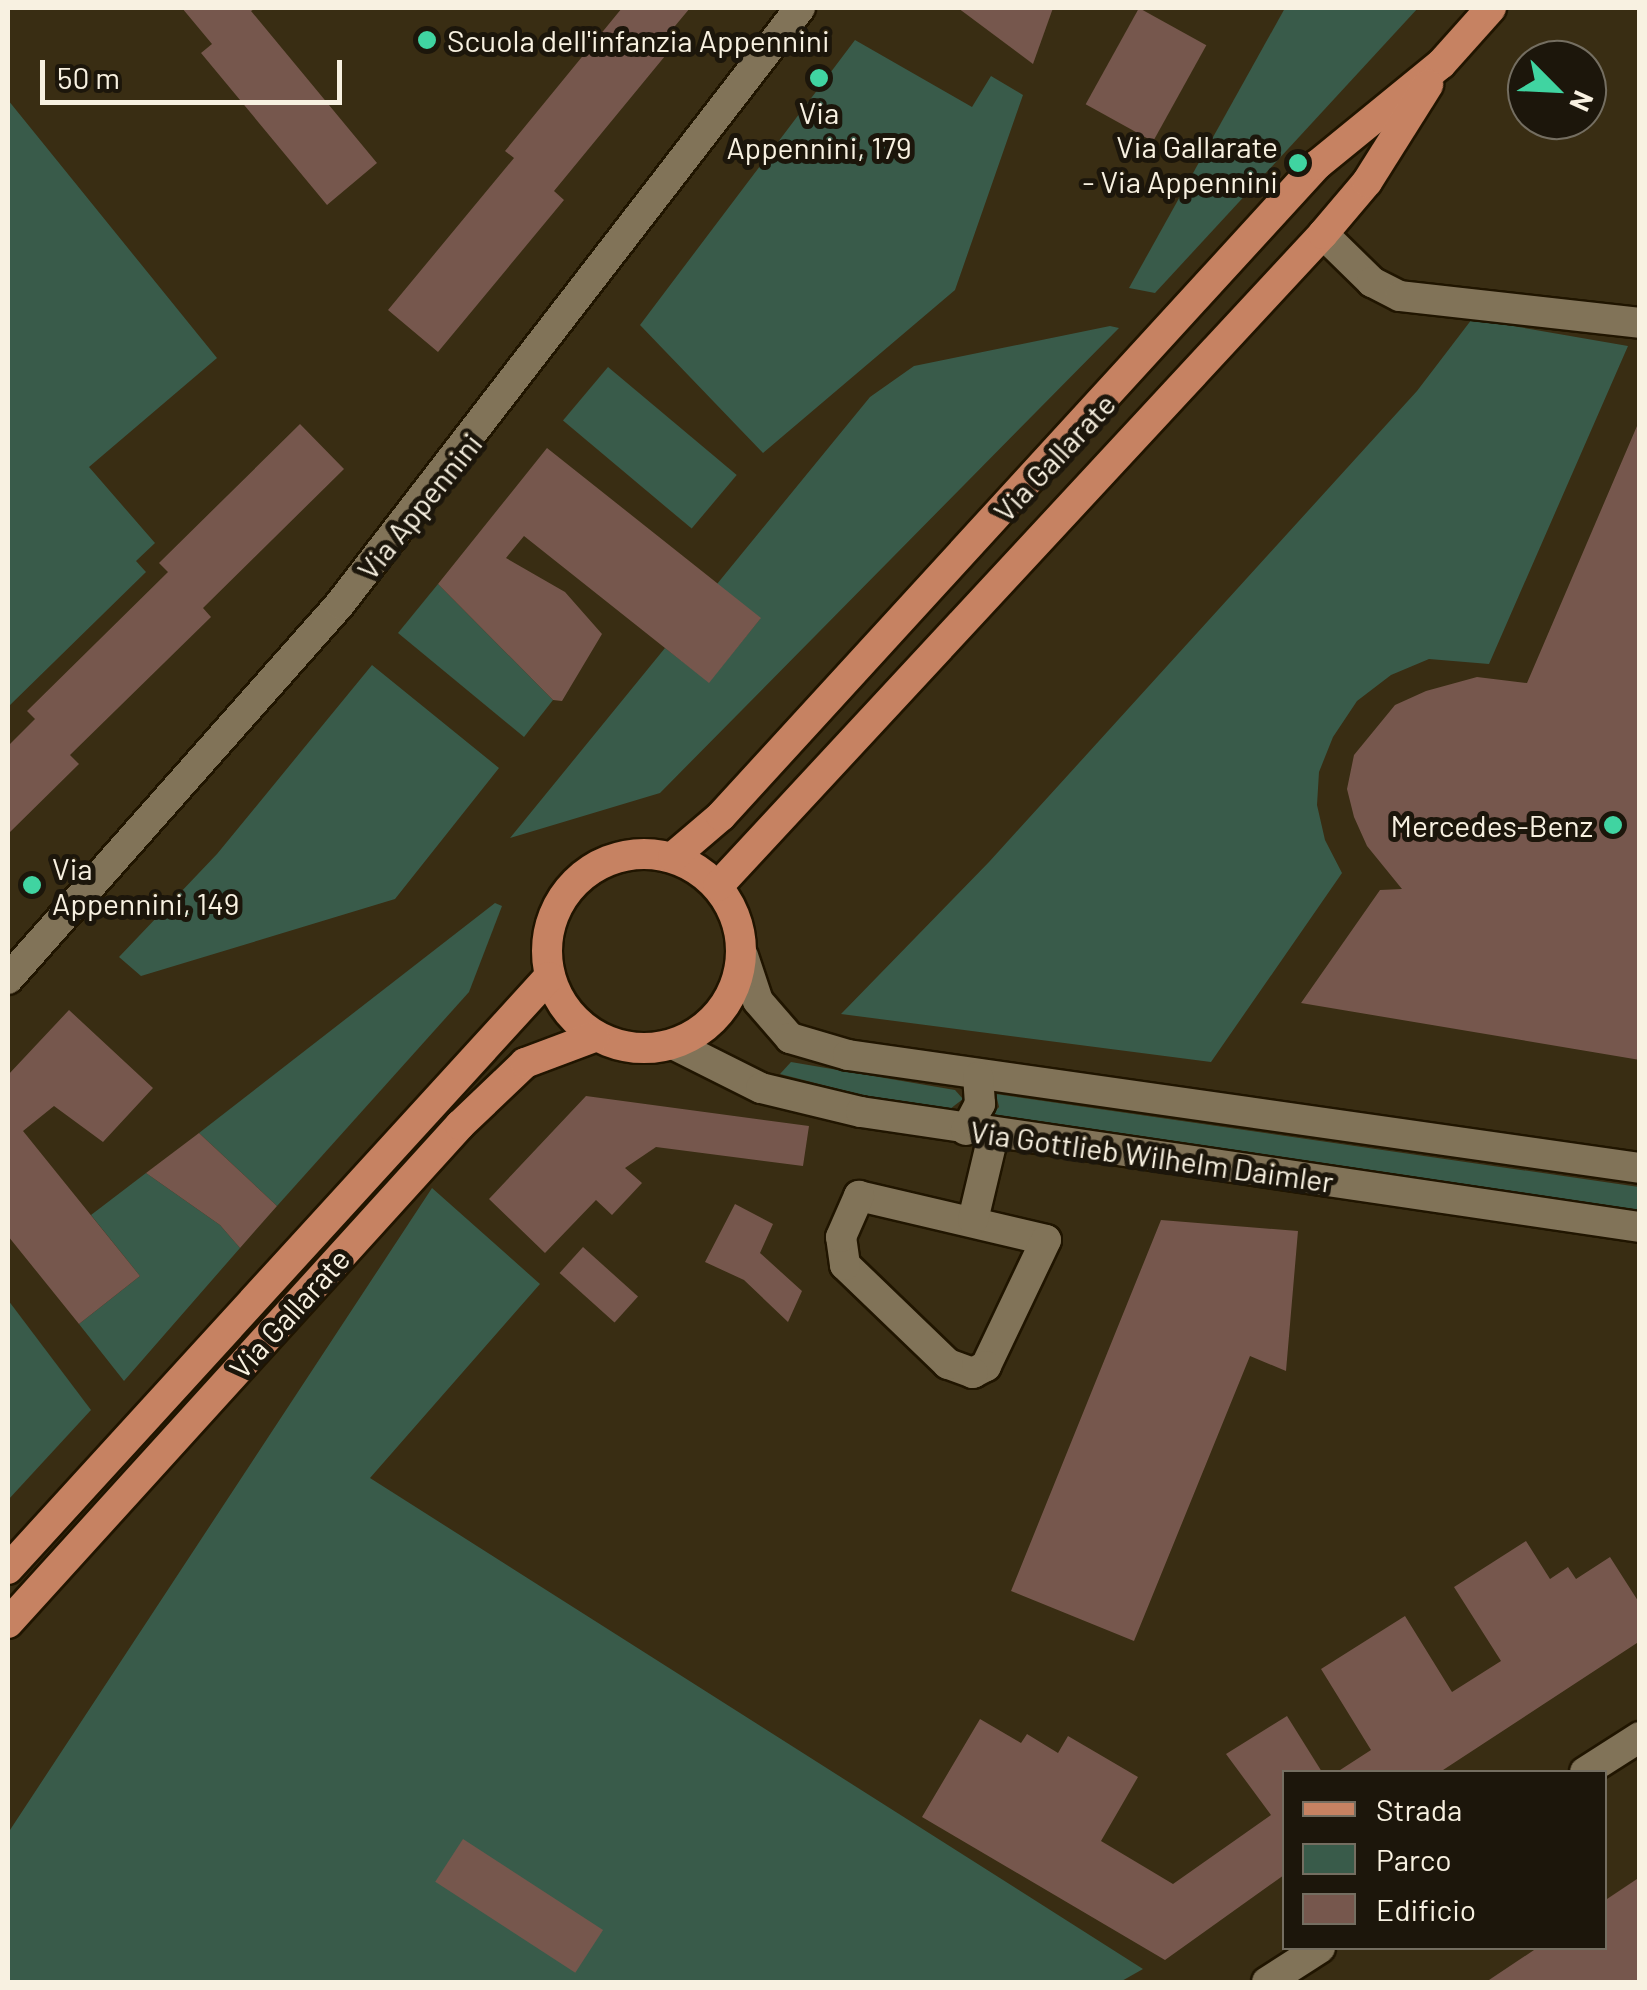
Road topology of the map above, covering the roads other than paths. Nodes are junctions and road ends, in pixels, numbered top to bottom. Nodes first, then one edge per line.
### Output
1 (800, 8) edge
2 (1491, 8) edge
3 (1441, 64) junction
4 (1323, 234) junction
5 (1640, 323) edge
6 (673, 857) junction
7 (718, 886) junction
8 (743, 956) junction
9 (549, 978) junction
10 (8, 979) edge
11 (594, 1037) junction
12 (675, 1045) junction
13 (978, 1077) junction
14 (980, 1131) junction
15 (1640, 1168) edge
16 (973, 1220) junction
17 (1640, 1227) edge
18 (8, 1568) edge
19 (8, 1623) edge
20 (1640, 1737) edge
21 (1588, 1770) edge
22 (1317, 1950) edge
23 (1267, 1982) edge

1 - 10 street, Via Appennini
2 - 3 main road, Via Gallarate
3 - 4 main road, Via Gallarate
3 - 6 main road, Via Gallarate
4 - 5 street
4 - 7 main road, Via Gallarate
6 - 7 main road
6 - 9 main road
7 - 8 main road
8 - 12 main road
8 - 13 street, Via Gottlieb Wilhelm Daimler
9 - 11 main road
9 - 18 main road, Via Gallarate
11 - 12 main road
11 - 19 main road, Via Gallarate
12 - 14 street, Via Gottlieb Wilhelm Daimler
13 - 14 street
13 - 15 street, Via Gottlieb Wilhelm Daimler
14 - 16 street
14 - 17 street, Via Gottlieb Wilhelm Daimler
16 - 16 street
20 - 21 street
22 - 23 street

